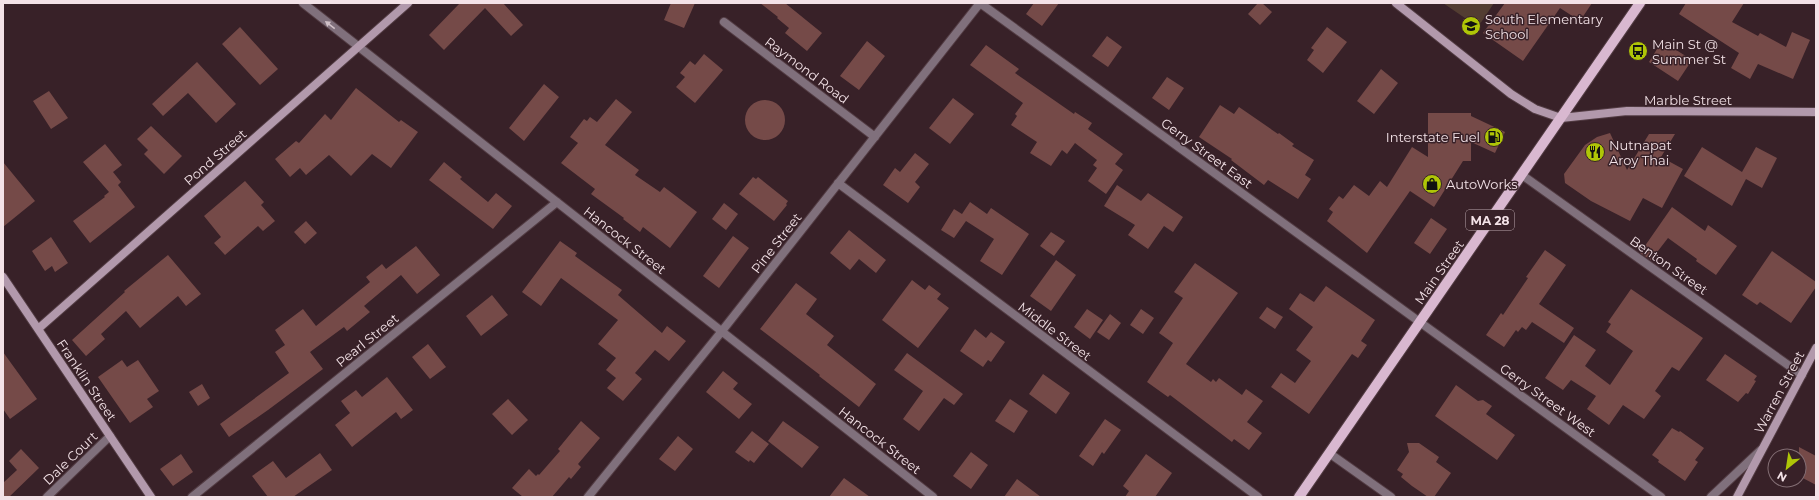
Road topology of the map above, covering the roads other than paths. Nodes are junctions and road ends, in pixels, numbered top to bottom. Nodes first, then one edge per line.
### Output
1 (302, 3) edge
2 (408, 3) edge
3 (980, 3) edge
4 (1396, 3) edge
5 (1640, 3) edge
6 (724, 22) dead end
7 (358, 47) junction
8 (1816, 112) edge
9 (1561, 118) junction
10 (875, 137) junction
11 (1522, 175) junction
12 (838, 183) junction
13 (557, 202) junction
14 (3, 277) edge
15 (1420, 323) junction
16 (38, 329) junction
17 (722, 331) junction
18 (1816, 348) edge
19 (1802, 375) junction
20 (110, 436) junction
21 (1763, 448) junction
22 (1329, 453) junction
23 (47, 497) edge
24 (150, 497) edge
25 (192, 497) edge
26 (588, 497) edge
27 (933, 497) edge
28 (1258, 497) edge
29 (1299, 497) edge
30 (1391, 497) edge
31 (1661, 497) edge
32 (1712, 497) edge
33 (1737, 497) edge

7 -> 1 street, Hancock Street
2 - 7 main road, Pond Street
3 - 10 street, Pine Street
3 - 15 street, Gerry Street East
4 - 9 main road
5 - 9 main road, Main Street / MA 28
6 - 10 street, Raymond Road
7 - 13 street, Hancock Street
7 - 16 main road, Pond Street
8 - 9 main road, Marble Street
9 - 11 main road, Main Street / MA 28
10 - 12 street, Pine Street
11 - 15 main road, Main Street / MA 28
11 - 19 street, Benton Street
12 - 17 street, Pine Street
12 - 28 street, Middle Street
13 - 17 street, Hancock Street
13 - 25 street, Pearl Street
14 - 16 main road, Franklin Street
15 - 22 main road, Main Street / MA 28
15 - 31 street, Gerry Street West
16 - 20 main road, Franklin Street
17 - 26 street, Pine Street
17 - 27 street, Hancock Street
18 - 19 main road, Warren Street
19 - 21 main road, Warren Street
20 - 23 street, Dale Court
20 - 24 main road, Franklin Street
21 - 32 street, Warren Street
21 - 33 main road, Warren Street
22 - 29 main road, Main Street / MA 28
22 - 30 street

